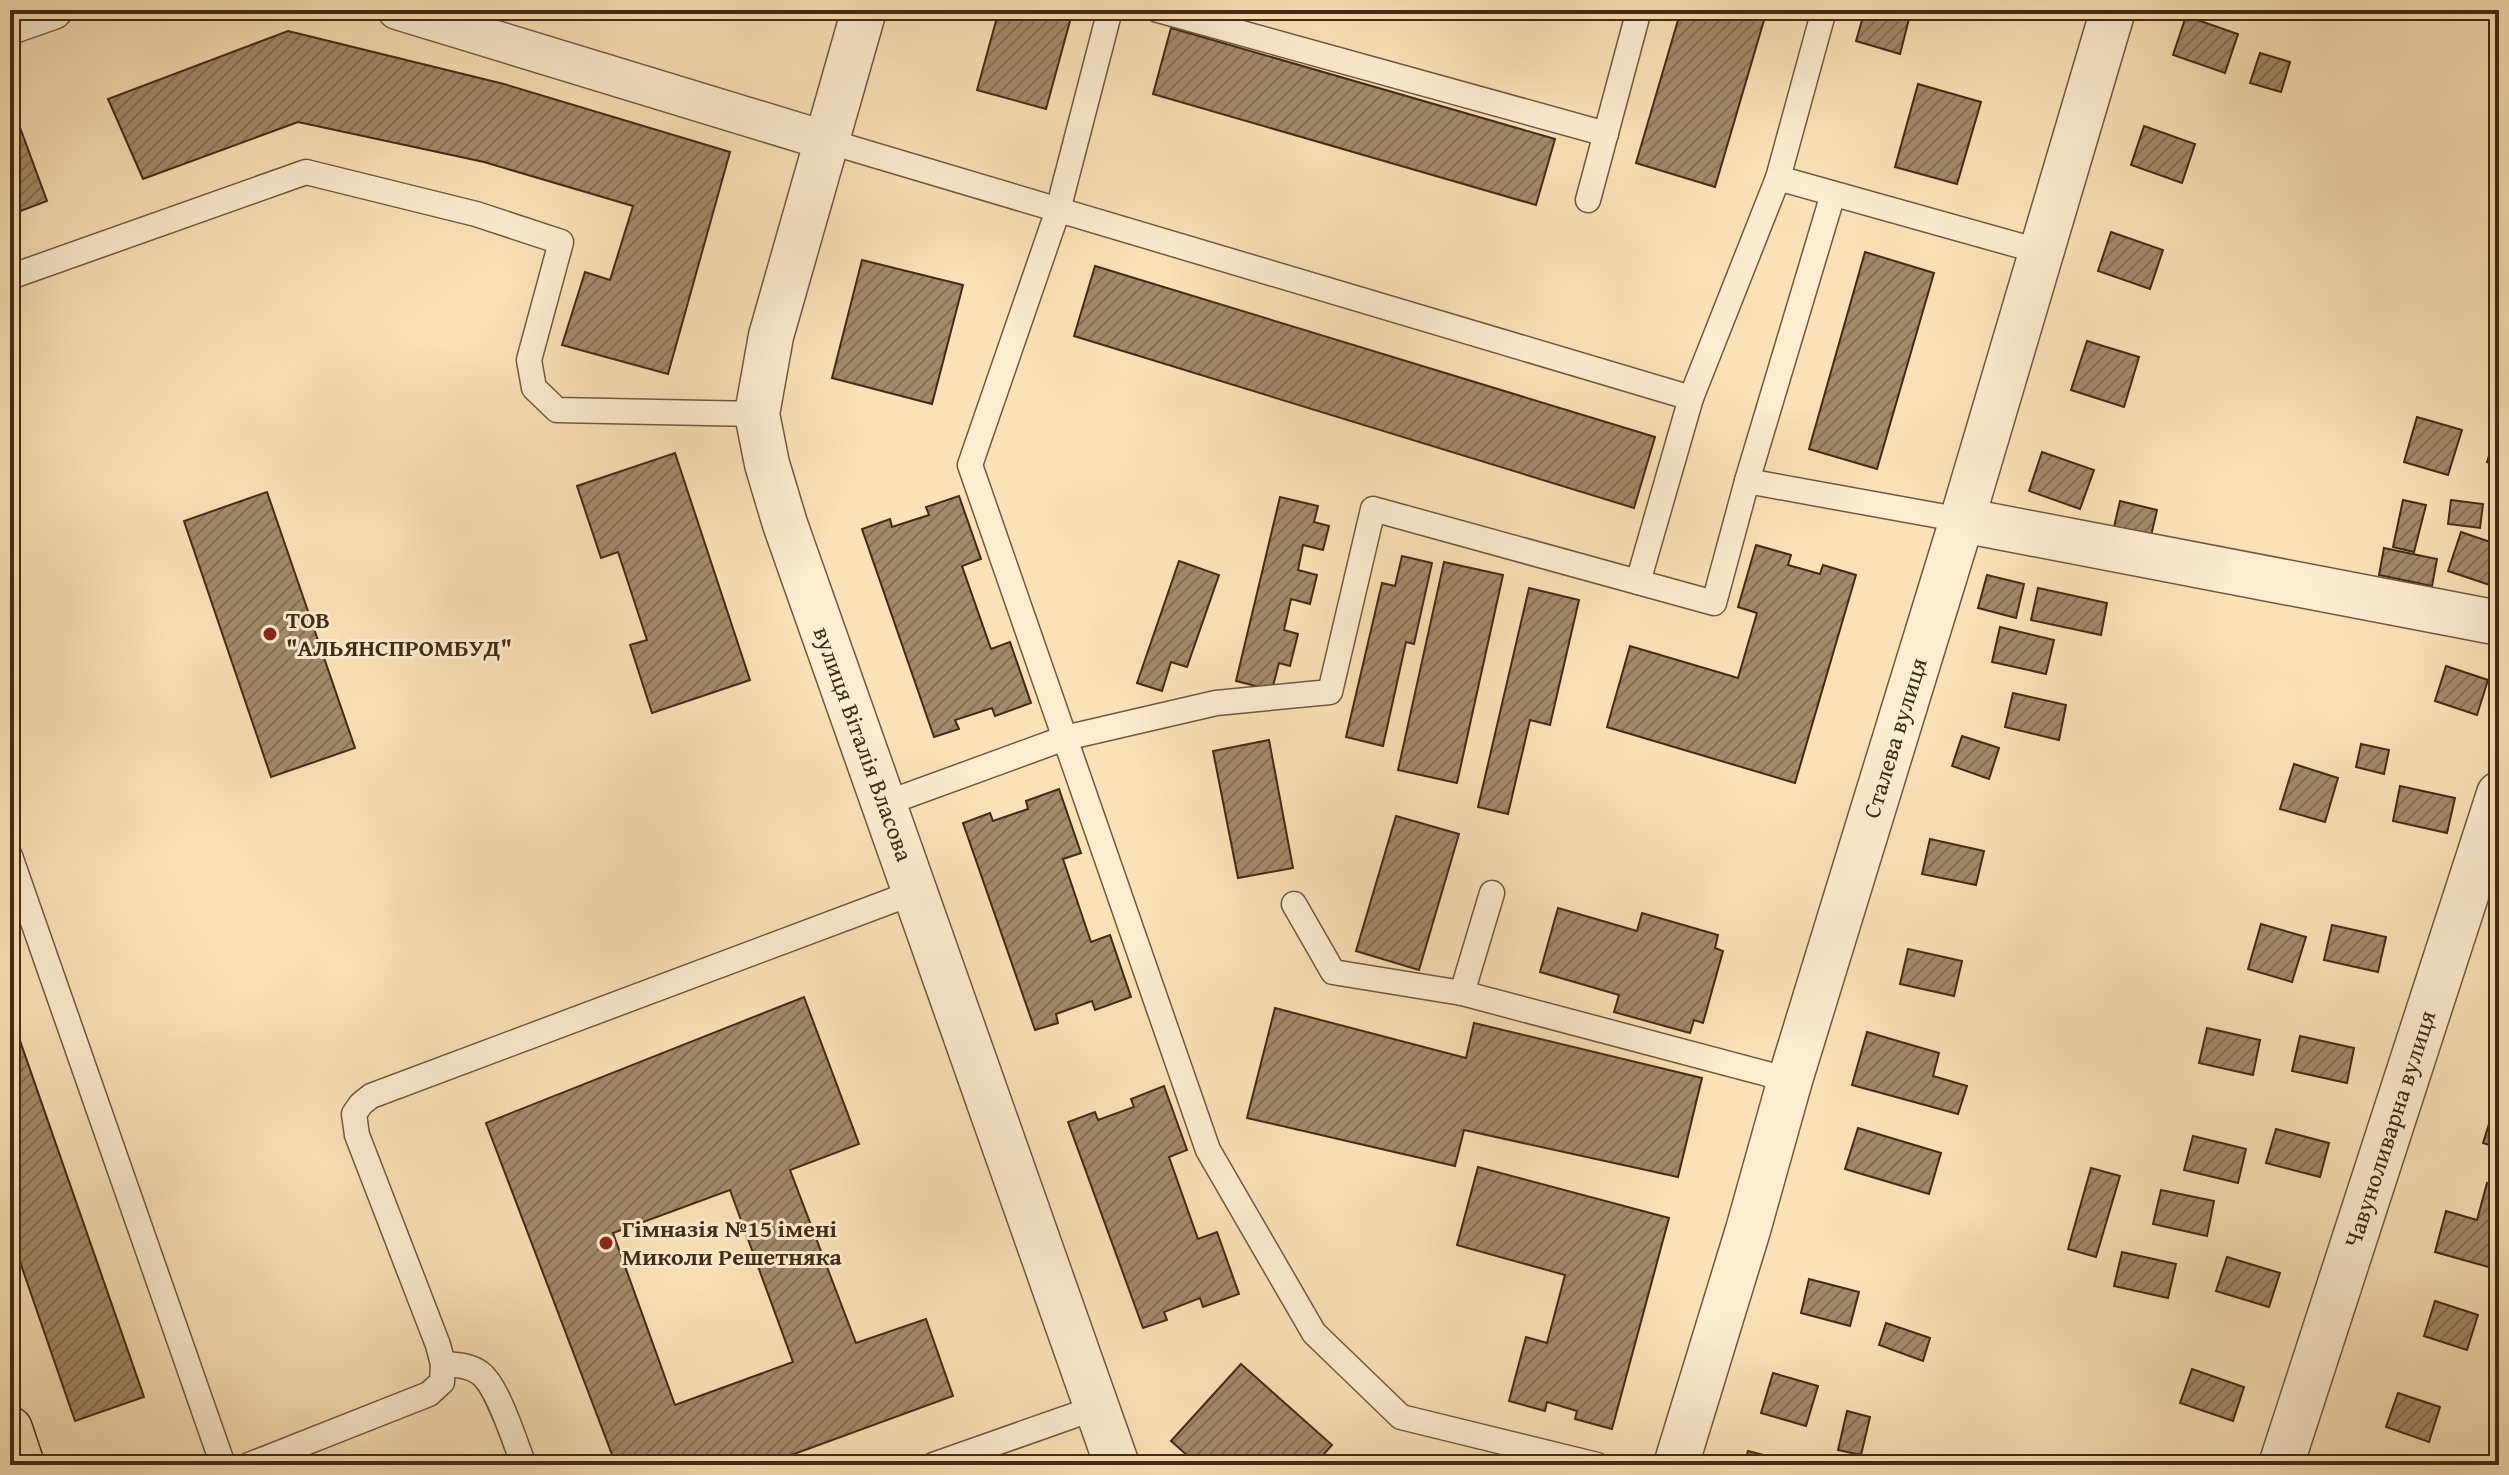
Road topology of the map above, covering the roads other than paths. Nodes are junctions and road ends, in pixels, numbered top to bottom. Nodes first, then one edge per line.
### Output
1 (53, 10) edge
2 (397, 10) edge
3 (864, 10) edge
4 (1110, 10) edge
5 (1158, 10) edge
6 (1639, 10) edge
7 (1824, 10) edge
8 (2113, 10) edge
9 (10, 25) edge
10 (1606, 134) junction
11 (827, 141) junction
12 (1778, 178) junction
13 (1833, 194) junction
14 (1588, 200) dead end
15 (1058, 210) junction
16 (2042, 252) junction
17 (10, 277) edge
18 (1691, 398) junction
19 (757, 414) junction
20 (1747, 481) junction
21 (1962, 520) junction
22 (1638, 582) junction
23 (2499, 623) edge
24 (1065, 738) junction
25 (2499, 794) edge
26 (884, 804) junction
27 (10, 856) edge
28 (915, 892) junction
29 (1492, 893) dead end
30 (1294, 904) dead end
31 (19, 911) edge
32 (1462, 993) junction
33 (1790, 1080) junction
34 (443, 1364) junction
35 (1098, 1407) junction
36 (10, 1429) edge
37 (22, 1465) edge
38 (223, 1465) edge
39 (249, 1465) edge
40 (524, 1465) edge
41 (933, 1465) edge
42 (1117, 1465) edge
43 (1597, 1465) edge
44 (1676, 1465) edge
45 (2281, 1465) edge

1 - 9 street
2 - 11 street
3 - 11 street, вулиця Віталія Власова
4 - 15 lane
5 - 10 lane
6 - 10 lane
7 - 12 lane
8 - 16 street, Сталева вулиця
10 - 14 lane
11 - 15 lane
11 - 19 street, вулиця Віталія Власова
12 - 13 lane
12 - 18 lane
13 - 16 lane
13 - 20 lane
15 - 18 lane
15 - 24 lane
16 - 21 street, Сталева вулиця
17 - 19 lane
18 - 22 lane
19 - 26 street, вулиця Віталія Власова
20 - 21 lane
20 - 22 lane
21 - 23 street
21 - 33 street, Сталева вулиця
22 - 24 lane
24 - 26 lane
24 - 43 lane
25 - 45 street, Чавуноливарна вулиця
26 - 28 street, вулиця Віталія Власова
27 - 31 lane
28 - 34 lane
28 - 35 street, вулиця Віталія Власова
29 - 32 lane
30 - 32 lane
31 - 38 lane
32 - 33 lane
33 - 44 street, Сталева вулиця
34 - 39 lane
34 - 40 lane
35 - 41 lane
35 - 42 street, вулиця Віталія Власова
36 - 37 main road

